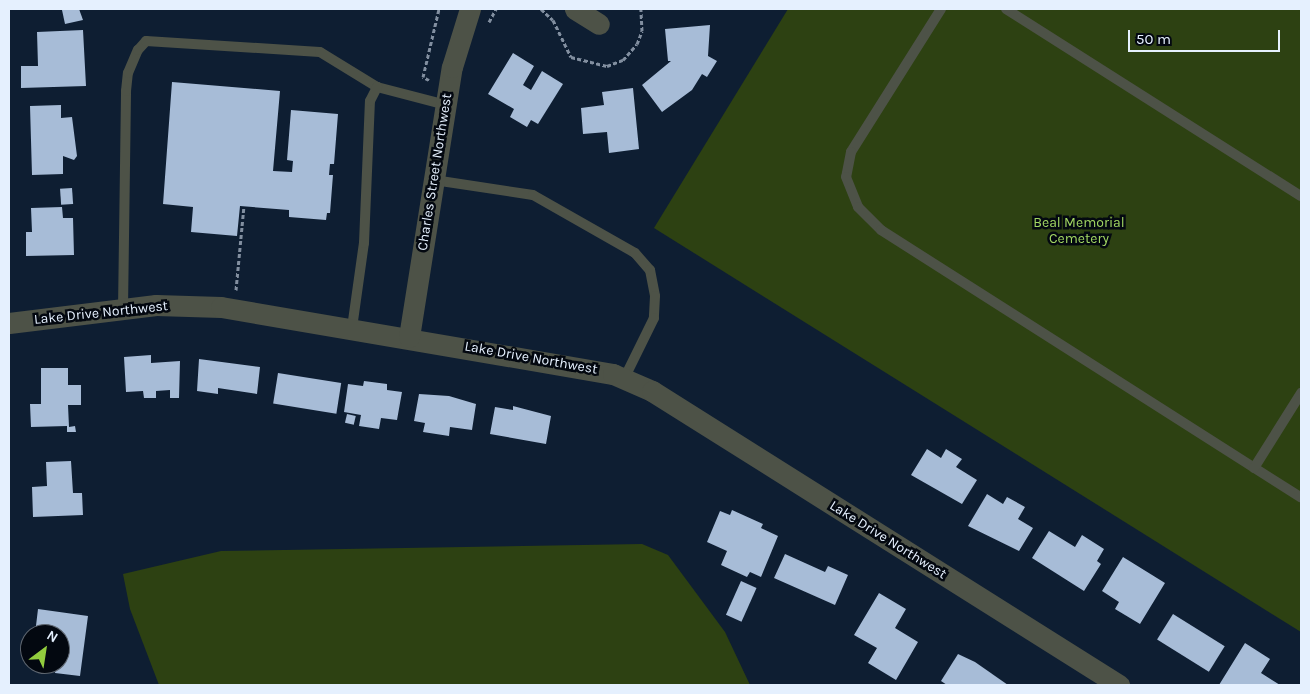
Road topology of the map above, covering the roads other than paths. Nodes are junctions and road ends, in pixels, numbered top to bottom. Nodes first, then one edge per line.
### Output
1 (470, 9) edge
2 (575, 9) edge
3 (941, 9) edge
4 (1006, 9) edge
5 (599, 24) dead end
6 (377, 87) junction
7 (446, 105) junction
8 (434, 180) junction
9 (1301, 196) edge
10 (123, 309) junction
11 (9, 323) edge
12 (352, 328) junction
13 (409, 337) junction
14 (624, 378) junction
15 (1301, 393) edge
16 (1254, 468) junction
17 (1301, 498) edge
18 (1109, 683) edge

1 - 7 street, Charles Street Northwest
2 - 5 street
3 - 16 lane
4 - 9 lane
6 - 7 lane
6 - 10 lane
6 - 12 lane
7 - 8 street, Charles Street Northwest
8 - 13 street, Charles Street Northwest
8 - 14 lane
10 - 11 street, Lake Drive Northwest
10 - 12 street, Lake Drive Northwest
12 - 13 street, Lake Drive Northwest
13 - 14 street, Lake Drive Northwest
14 - 18 street, Lake Drive Northwest
15 - 16 lane
16 - 17 lane

